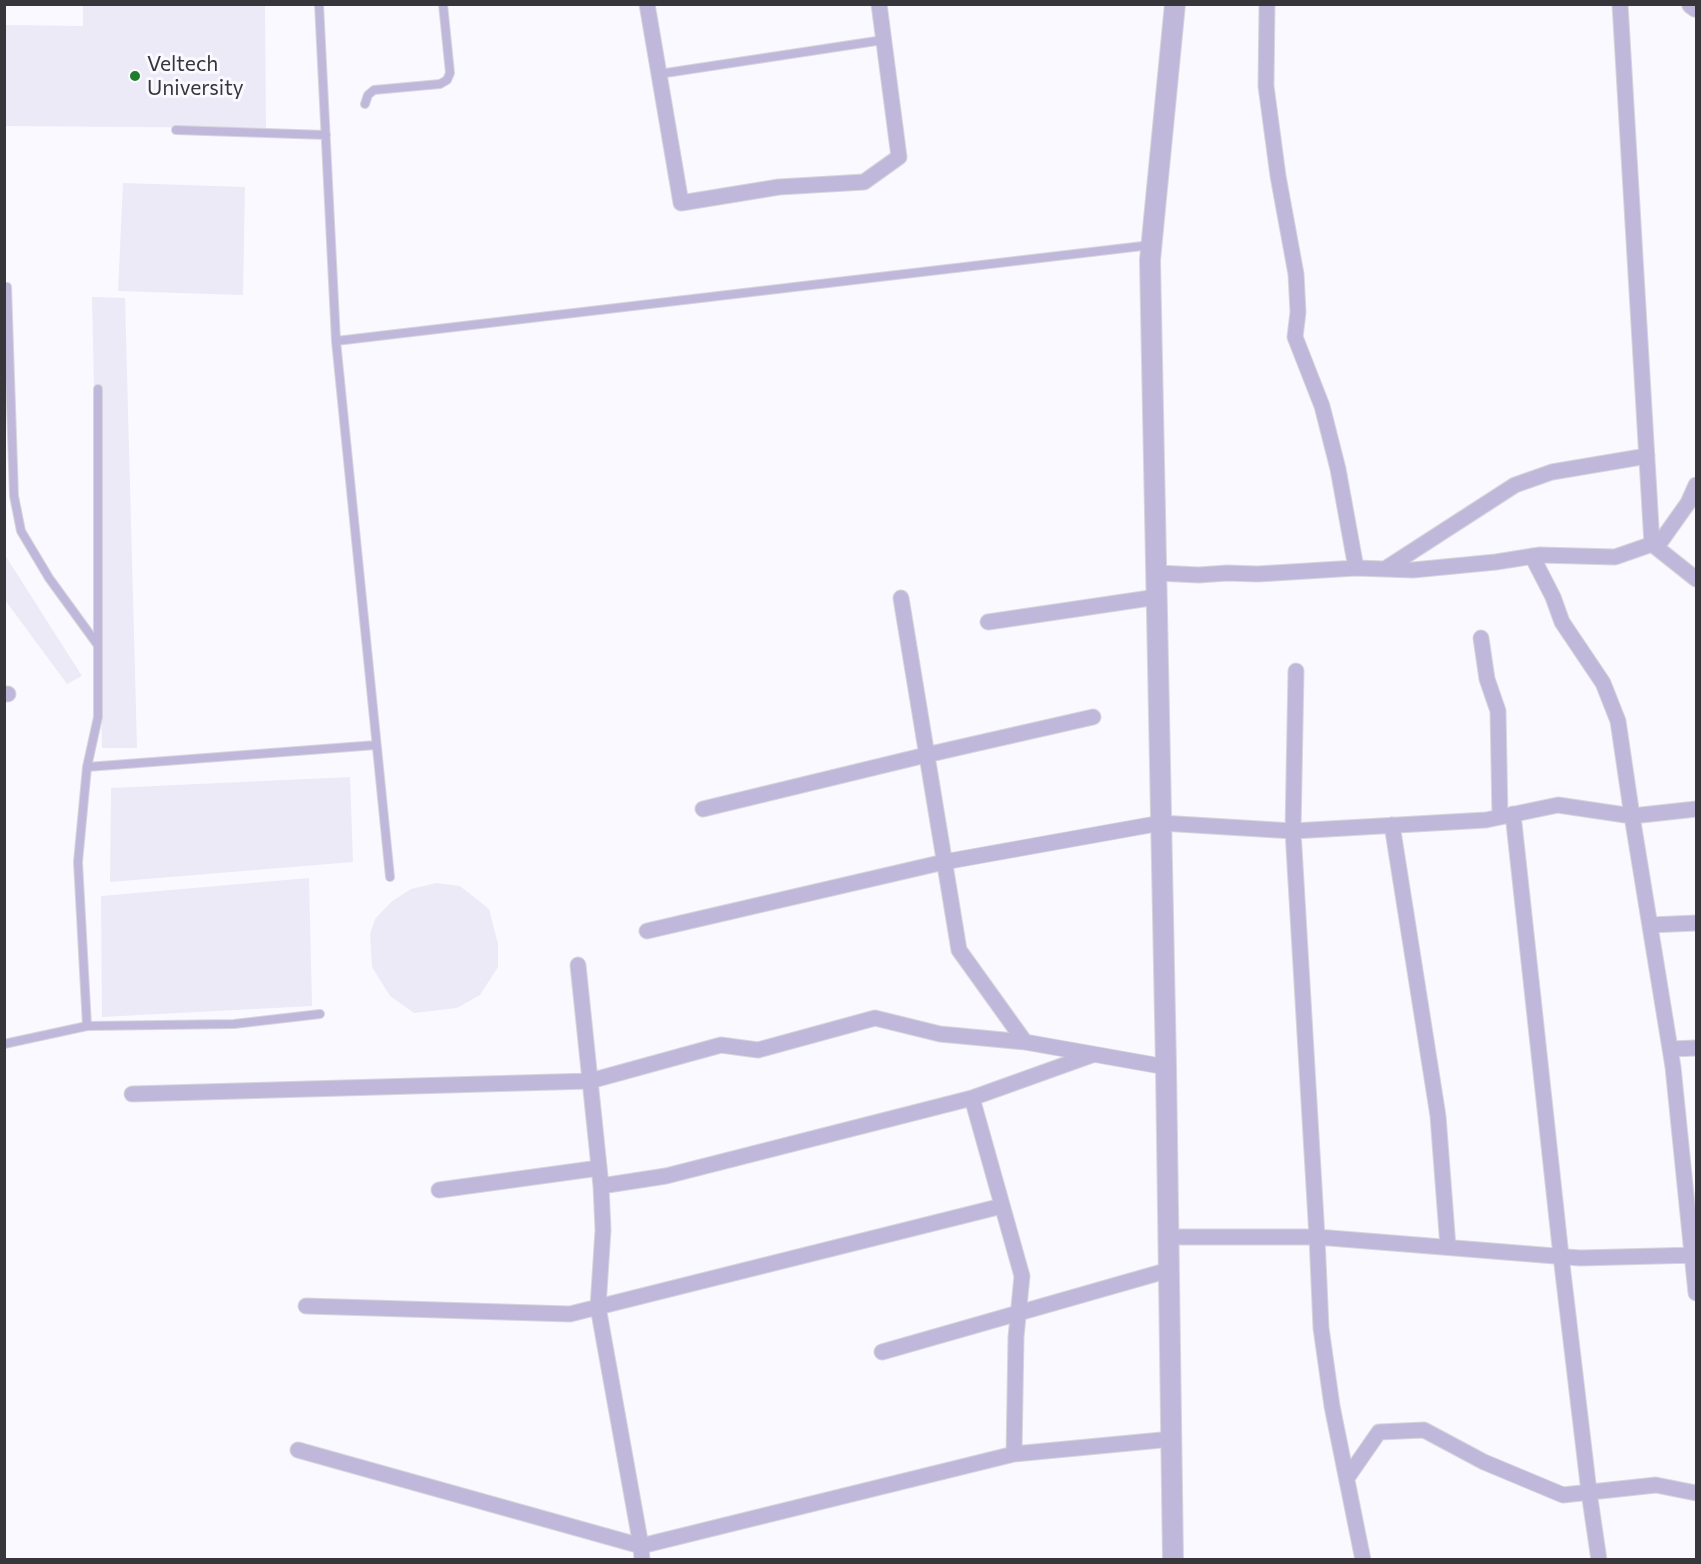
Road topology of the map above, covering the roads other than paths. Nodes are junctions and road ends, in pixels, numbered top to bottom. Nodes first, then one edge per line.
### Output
1 (320, 4) edge
2 (443, 4) edge
3 (647, 4) edge
4 (879, 4) edge
5 (1175, 4) edge
6 (1267, 4) edge
7 (1620, 4) edge
8 (1692, 4) edge
9 (1696, 7) edge
10 (884, 40) junction
11 (659, 74) junction
12 (365, 104) dead end
13 (176, 130) dead end
14 (326, 135) junction
15 (1152, 245) junction
16 (7, 286) dead end
17 (336, 341) junction
18 (98, 389) dead end
19 (1647, 456) junction
20 (1696, 485) edge
21 (1652, 544) junction
22 (1532, 556) junction
23 (1356, 568) junction
24 (1385, 569) junction
25 (1156, 573) junction
26 (1696, 579) edge
27 (1157, 597) junction
28 (901, 598) dead end
29 (988, 622) dead end
30 (1481, 638) dead end
31 (98, 646) junction
32 (1296, 671) dead end
33 (1093, 717) dead end
34 (376, 746) junction
35 (926, 755) junction
36 (87, 767) junction
37 (703, 809) dead end
38 (1696, 809) edge
39 (1507, 816) junction
40 (1632, 816) junction
41 (1161, 823) junction
42 (1392, 825) junction
43 (1293, 831) junction
44 (944, 862) junction
45 (390, 877) dead end
46 (1696, 922) edge
47 (1650, 925) junction
48 (647, 931) dead end
49 (578, 965) dead end
50 (320, 1014) dead end
51 (87, 1026) junction
52 (1025, 1042) junction
53 (4, 1044) edge
54 (1696, 1048) edge
55 (1670, 1049) junction
56 (1095, 1054) junction
57 (1166, 1067) junction
58 (590, 1081) junction
59 (132, 1094) dead end
60 (972, 1098) junction
61 (600, 1168) junction
62 (602, 1186) junction
63 (439, 1190) dead end
64 (1002, 1206) junction
65 (1169, 1237) junction
66 (1317, 1237) junction
67 (1448, 1247) junction
68 (1695, 1255) edge
69 (1562, 1256) junction
70 (1169, 1270) junction
71 (1696, 1293) edge
72 (306, 1306) dead end
73 (598, 1307) junction
74 (1018, 1314) junction
75 (882, 1352) dead end
76 (1172, 1439) junction
77 (298, 1450) dead end
78 (1014, 1454) junction
79 (1347, 1478) junction
80 (1589, 1492) junction
81 (1696, 1493) edge
82 (641, 1553) edge
83 (1173, 1560) edge
84 (1363, 1560) edge
85 (1599, 1560) edge

1 - 14 lane
2 - 12 lane
3 - 11 street
4 - 10 street
5 - 15 street
6 - 23 street
7 - 19 street
8 - 9 street
10 - 11 lane
10 - 11 street
13 - 14 lane
14 - 17 lane
15 - 17 lane
15 - 25 street
16 - 31 lane
17 - 34 lane
18 - 31 lane
19 - 21 street
19 - 24 street
20 - 21 street
21 - 22 street
21 - 26 street
22 - 24 street
22 - 40 street
23 - 24 street
23 - 25 street
25 - 27 street
27 - 29 street
27 - 41 street
28 - 35 street
30 - 39 street
31 - 36 lane
32 - 43 street
33 - 35 street
34 - 36 lane
34 - 45 lane
35 - 37 street
35 - 44 street
36 - 51 lane
38 - 40 street
39 - 40 street
39 - 42 street
39 - 69 street
40 - 47 street
41 - 43 street
41 - 44 street
41 - 57 street
42 - 43 street
42 - 67 street
43 - 66 street
44 - 48 street
44 - 52 street
46 - 47 street
47 - 55 street
49 - 58 street
50 - 51 lane
51 - 53 lane
52 - 56 street
52 - 58 street
54 - 55 street
55 - 68 street
56 - 57 street
56 - 60 street
57 - 65 street
58 - 59 street
58 - 61 street
60 - 62 street
60 - 64 street
61 - 62 street
61 - 63 street
62 - 73 street
64 - 73 street
64 - 74 street
65 - 66 street
65 - 70 street
66 - 67 street
66 - 79 street
67 - 69 street
68 - 69 street
68 - 71 street
69 - 80 street
70 - 74 street
70 - 76 street
72 - 73 street
73 - 82 street
74 - 75 street
74 - 78 street
76 - 78 street
76 - 83 street
77 - 82 street
78 - 82 street
79 - 80 street
79 - 84 street
80 - 81 street
80 - 85 street

